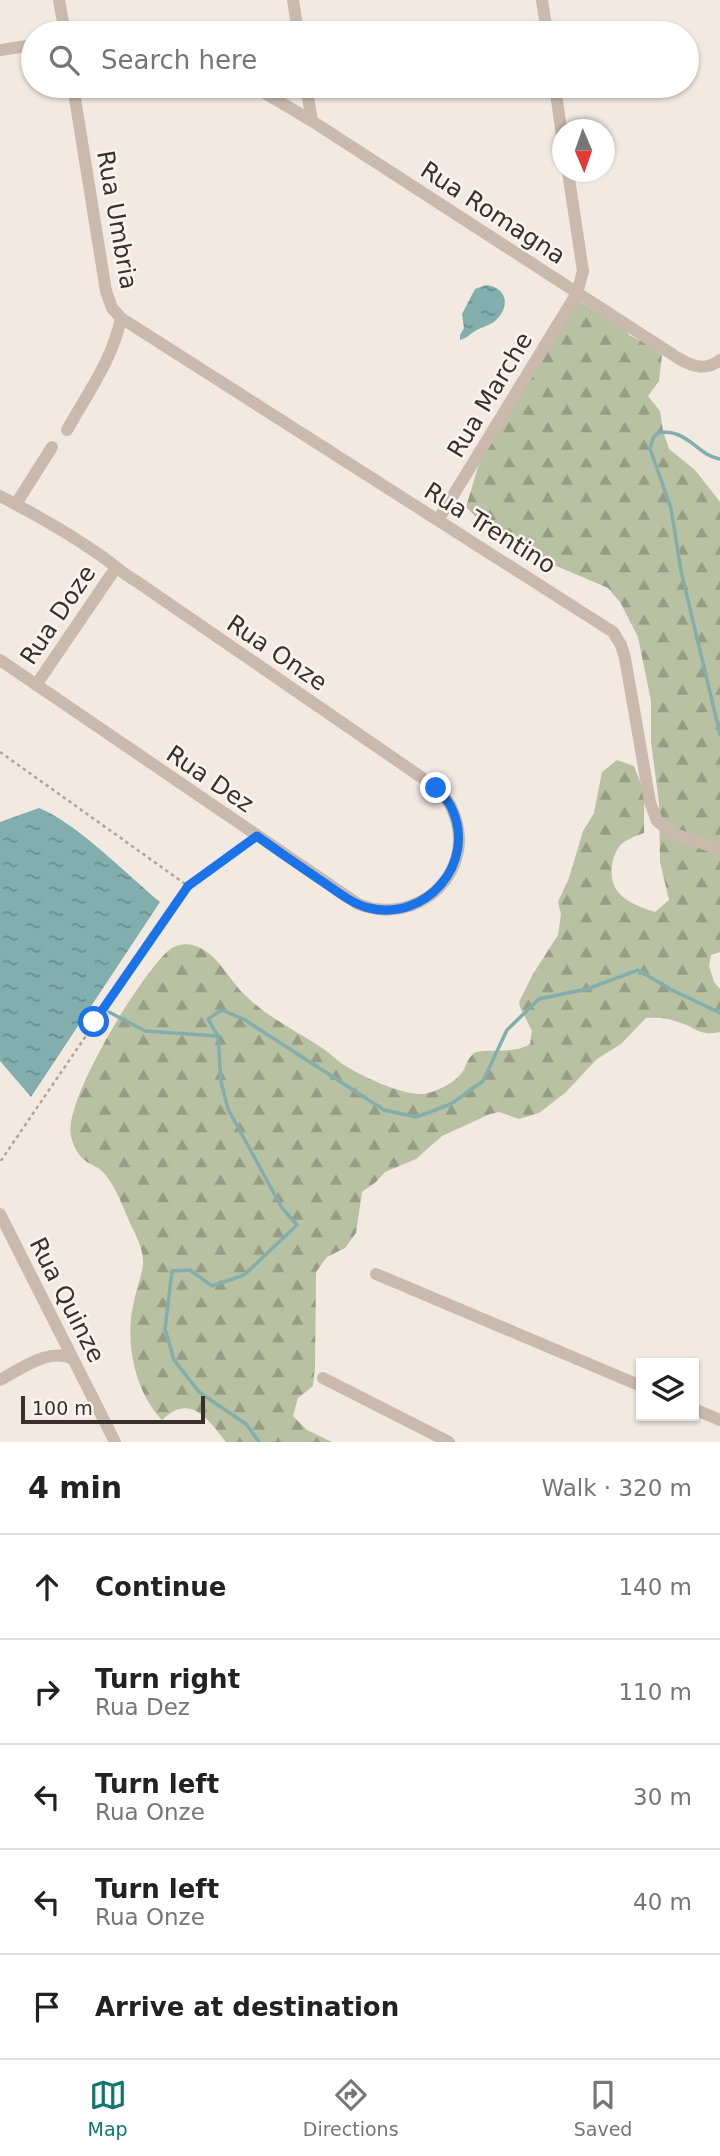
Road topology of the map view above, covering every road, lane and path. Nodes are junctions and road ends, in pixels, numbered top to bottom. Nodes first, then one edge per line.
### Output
1 (59, 0) edge
2 (293, 0) edge
3 (542, 0) edge
4 (63, 21) edge
5 (296, 21) edge
6 (545, 21) edge
7 (21, 47) edge
8 (0, 50) edge
9 (75, 98) edge
10 (273, 98) edge
11 (308, 98) edge
12 (557, 98) edge
13 (560, 119) edge
14 (312, 121) junction
15 (570, 182) edge
16 (578, 293) junction
17 (121, 318) junction
18 (716, 363) edge
19 (66, 430) dead end
20 (52, 447) dead end
21 (0, 496) edge
22 (16, 504) junction
23 (438, 520) junction
24 (115, 569) junction
25 (0, 660) edge
26 (36, 685) junction
27 (0, 752) edge
28 (257, 836) junction
29 (720, 849) edge
30 (188, 886) junction
31 (440, 887) joint
32 (0, 1162) edge
33 (0, 1214) edge
34 (4, 1229) edge
35 (376, 1274) dead end
36 (59, 1331) junction
37 (48, 1356) junction
38 (73, 1359) junction
39 (323, 1378) dead end
40 (0, 1380) edge
41 (636, 1384) edge
42 (699, 1411) edge
43 (720, 1420) edge
44 (115, 1442) edge
45 (449, 1442) edge

1 - 4 street
2 - 5 street
3 - 6 street
7 - 8 street
9 - 17 street, Rua Umbria
10 - 14 street, Rua Romagna
11 - 14 street
12 - 13 street
14 - 16 street, Rua Romagna
15 - 16 street
16 - 18 street, Rua Romagna
16 - 23 street, Rua Marche
17 - 19 street, Rua Umbria
17 - 23 street, Rua Trentino
20 - 22 street
21 - 22 street, Rua Onze
22 - 24 street, Rua Onze
23 - 29 street, Rua Trentino
24 - 26 street, Rua Doze
24 - 31 street, Rua Onze
25 - 26 street, Rua Dez
26 - 28 street, Rua Dez
27 - 30 path
28 - 30 path
28 - 31 street, Rua Dez
30 - 32 path
33 - 34 street, Rua Quinze
34 - 36 street, Rua Quinze
35 - 41 street
36 - 37 street
36 - 38 street, Rua Quinze
37 - 38 street
37 - 40 street
38 - 44 street, Rua Quinze
39 - 45 street
42 - 43 street

